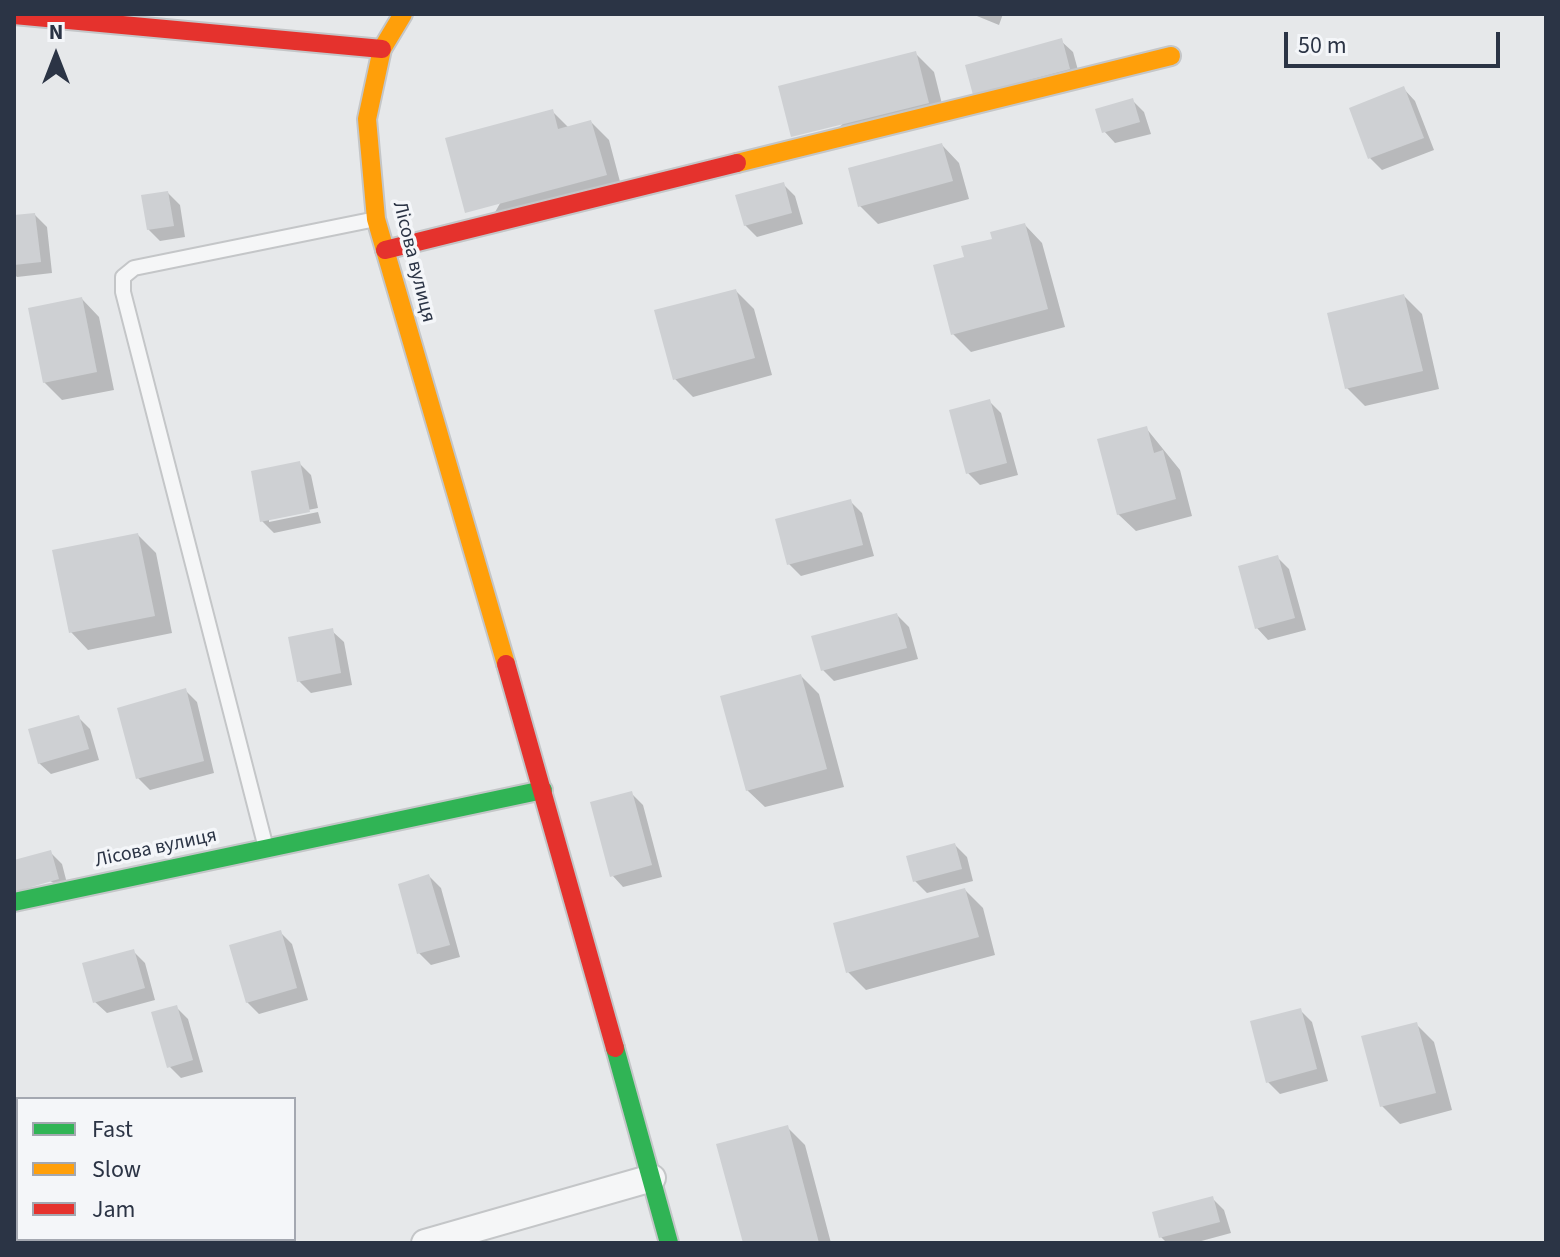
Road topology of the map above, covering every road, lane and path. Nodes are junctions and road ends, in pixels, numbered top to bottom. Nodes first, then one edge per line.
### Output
1 (403, 14) edge
2 (14, 15) edge
3 (382, 49) junction
4 (1171, 56) dead end
5 (376, 219) junction
6 (385, 250) junction
7 (543, 790) junction
8 (266, 848) junction
9 (14, 902) edge
10 (652, 1178) junction
11 (425, 1243) edge
12 (669, 1243) edge

1 - 3 street, Лісова вулиця
2 - 3 street
3 - 5 street, Лісова вулиця
4 - 6 street
5 - 6 street, Лісова вулиця
5 - 8 lane
6 - 7 street, Лісова вулиця
7 - 8 street, Лісова вулиця
7 - 10 street, Лісова вулиця
8 - 9 street, Лісова вулиця
10 - 11 street
10 - 12 street, Лісова вулиця

